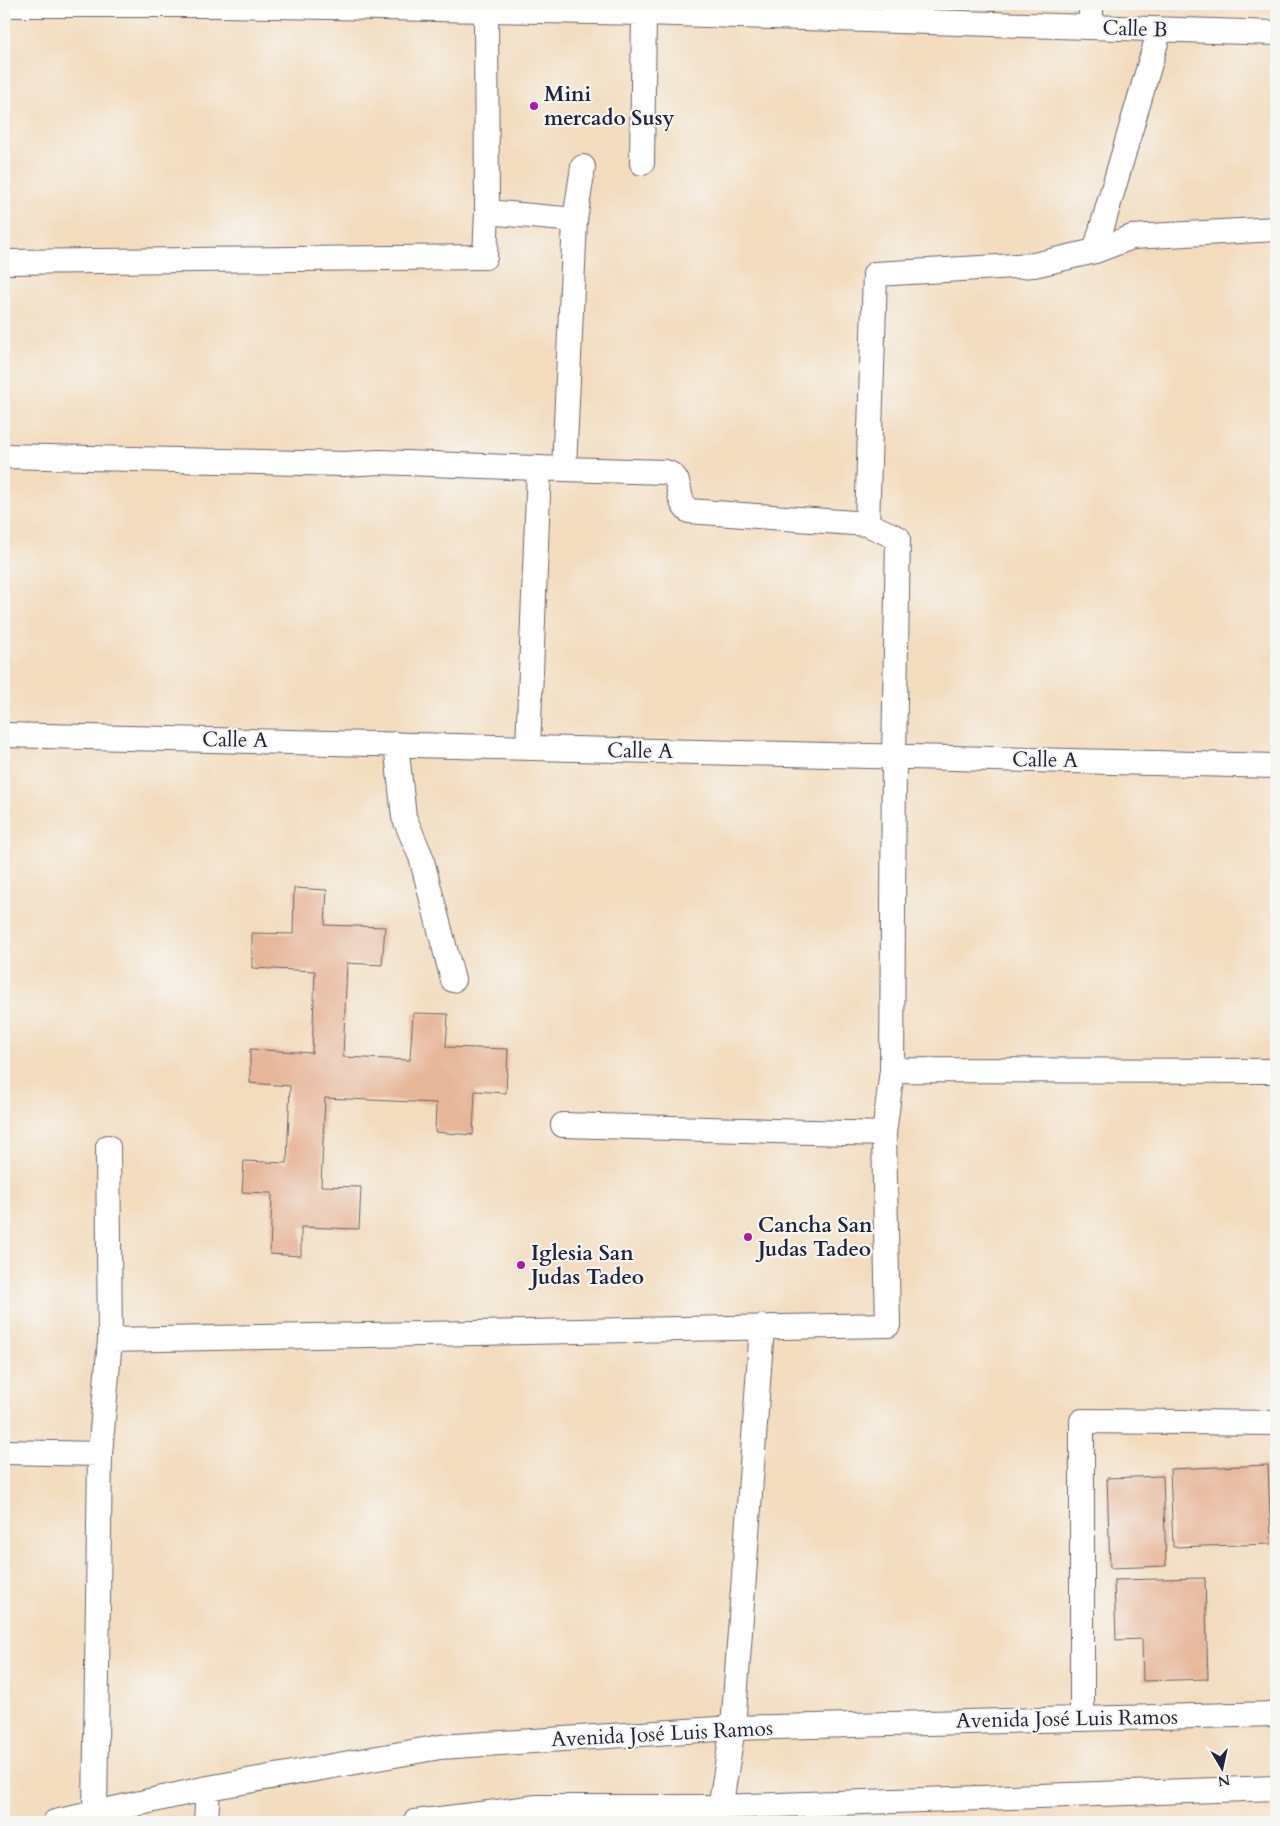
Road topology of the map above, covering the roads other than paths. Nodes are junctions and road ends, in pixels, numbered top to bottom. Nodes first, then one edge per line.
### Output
1 (220, 4) edge
2 (1091, 4) edge
3 (4, 5) edge
4 (669, 9) edge
5 (486, 10) junction
6 (644, 13) junction
7 (1091, 27) junction
8 (1160, 29) junction
9 (1276, 33) edge
10 (642, 163) dead end
11 (583, 167) dead end
12 (487, 212) junction
13 (575, 220) junction
14 (1276, 229) edge
15 (1095, 251) junction
16 (4, 262) edge
17 (4, 456) edge
18 (539, 468) junction
19 (564, 469) junction
20 (867, 524) junction
21 (4, 735) edge
22 (396, 744) junction
23 (528, 748) junction
24 (894, 756) junction
25 (1276, 766) edge
26 (453, 980) dead end
27 (892, 1070) junction
28 (1276, 1071) edge
29 (562, 1125) dead end
30 (884, 1134) junction
31 (108, 1147) dead end
32 (762, 1327) junction
33 (110, 1340) junction
34 (1276, 1423) edge
35 (4, 1452) edge
36 (100, 1454) junction
37 (1276, 1714) edge
38 (1082, 1718) junction
39 (733, 1728) junction
40 (208, 1788) junction
41 (1276, 1788) edge
42 (94, 1813) junction
43 (718, 1814) edge
44 (55, 1822) edge
45 (206, 1822) edge
46 (415, 1822) edge

1 - 3 street, Calle B
1 - 5 street, Calle B
2 - 7 street
4 - 6 street, Calle B
4 - 7 street, Calle B
5 - 6 street, Calle B
5 - 12 street
6 - 10 street
7 - 8 street, Calle B
8 - 9 street, Calle B
8 - 15 street
11 - 13 street
12 - 13 street
12 - 16 street
13 - 19 street
14 - 15 street
15 - 20 street
17 - 18 street
18 - 19 street
18 - 23 street
19 - 20 street
20 - 24 street
21 - 22 street, Calle A
22 - 23 street, Calle A
22 - 26 street
23 - 24 street, Calle A
24 - 25 street, Calle A
24 - 27 street
27 - 28 street
27 - 30 street
29 - 30 street
30 - 32 street
31 - 33 street
32 - 33 street
32 - 39 street
33 - 36 street
34 - 38 street
35 - 36 street
36 - 42 street
37 - 38 street, Avenida José Luis Ramos
38 - 39 street, Avenida José Luis Ramos
39 - 40 street, Avenida José Luis Ramos
39 - 43 street
40 - 42 street, Avenida José Luis Ramos
40 - 45 street
41 - 43 street
42 - 44 street, Avenida José Luis Ramos
43 - 46 street

